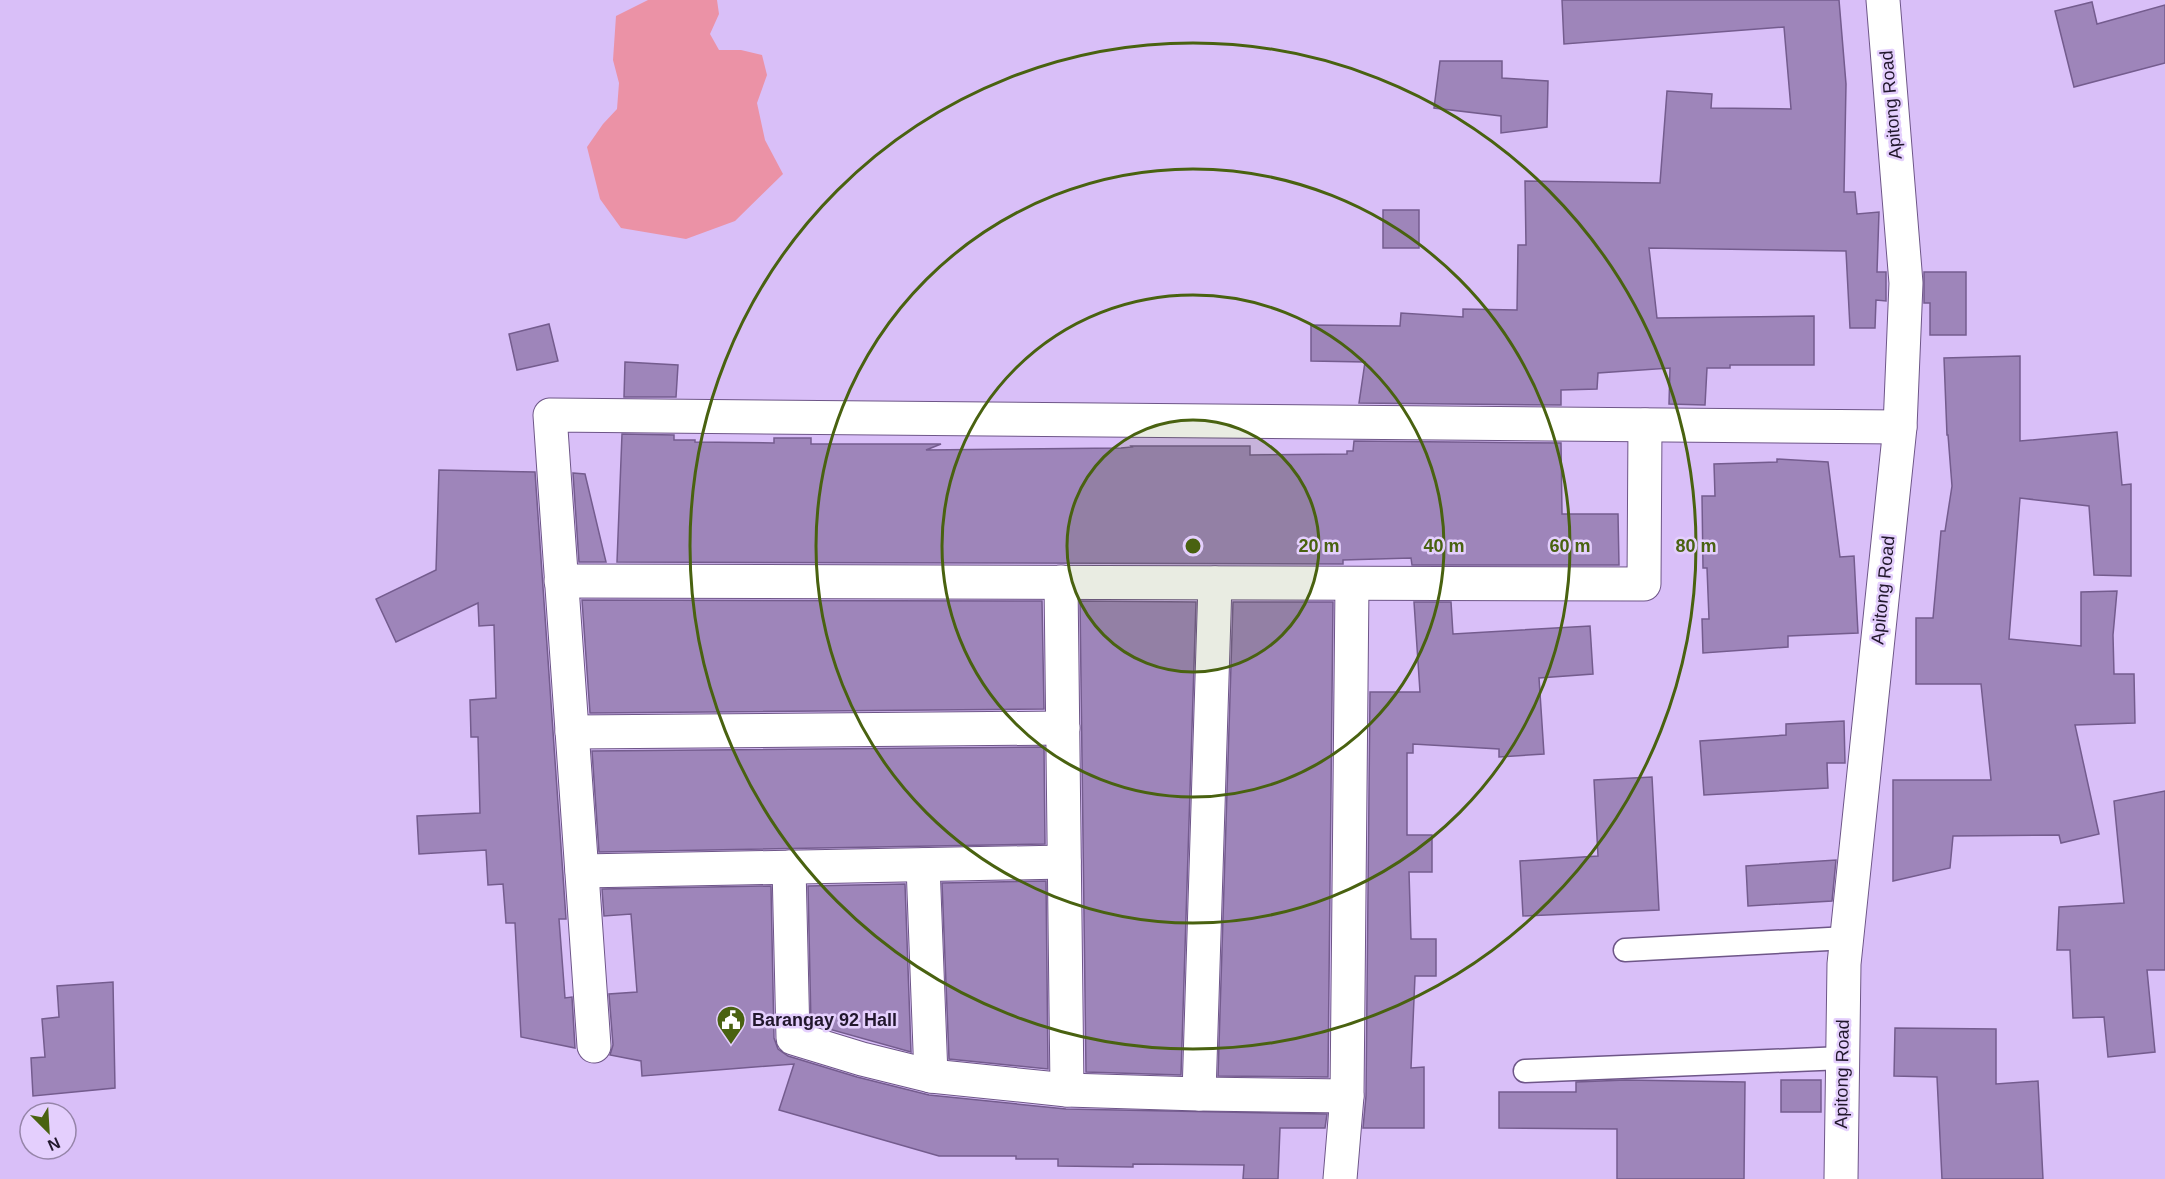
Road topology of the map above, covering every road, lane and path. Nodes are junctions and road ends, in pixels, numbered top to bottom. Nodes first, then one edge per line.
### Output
1 (1883, 0) edge
2 (1645, 425) junction
3 (1900, 427) junction
4 (561, 581) junction
5 (1061, 582) junction
6 (1215, 583) junction
7 (1352, 584) junction
8 (1063, 728) junction
9 (572, 732) junction
10 (1064, 862) junction
11 (923, 865) junction
12 (789, 867) junction
13 (582, 871) junction
14 (1847, 938) junction
15 (1625, 950) dead end
16 (594, 1046) dead end
17 (1843, 1058) junction
18 (1524, 1071) dead end
19 (931, 1076) junction
20 (1067, 1090) junction
21 (1198, 1094) junction
22 (1347, 1096) junction
23 (1340, 1179) edge
24 (1841, 1179) edge

1 - 3 street, Apitong Road
2 - 3 street
2 - 4 street
2 - 7 street
3 - 14 street, Apitong Road
4 - 5 street
4 - 9 street
5 - 6 street
5 - 8 street
6 - 7 street
6 - 21 street
7 - 22 street
8 - 9 street
8 - 10 street
9 - 13 street
10 - 11 street
10 - 20 street
11 - 12 street
11 - 19 street
12 - 13 street
12 - 19 street
13 - 16 street
14 - 15 lane
14 - 17 street, Apitong Road
17 - 18 lane
17 - 24 street, Apitong Road
19 - 20 street
20 - 21 street
21 - 22 street
22 - 23 street

